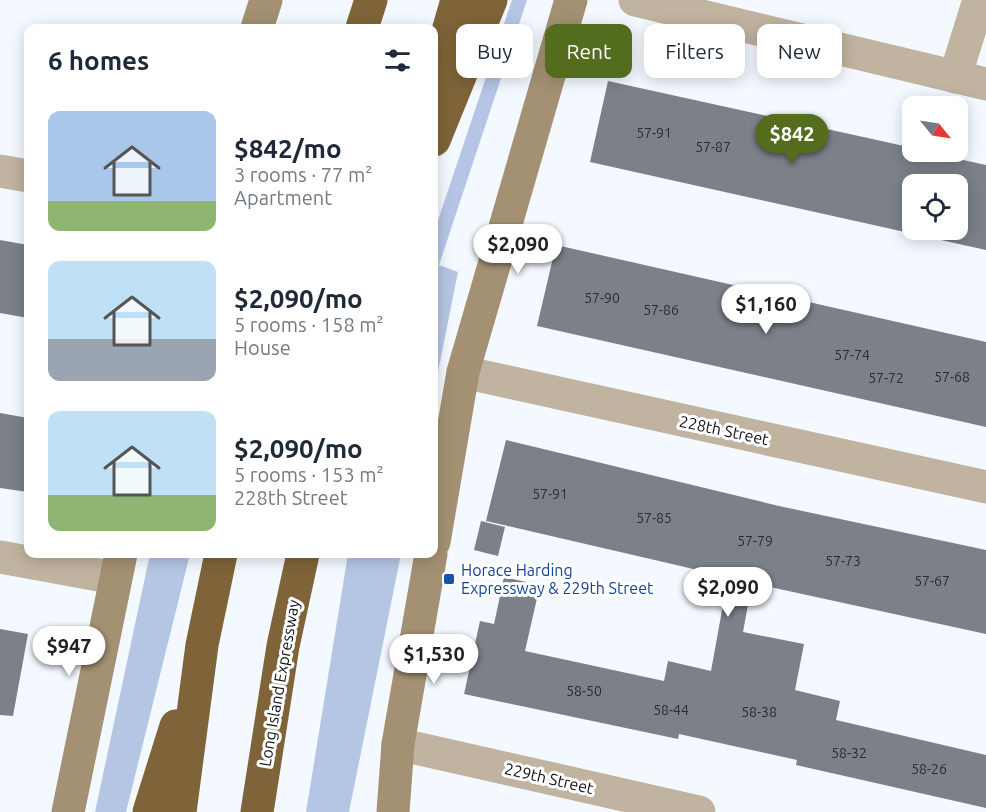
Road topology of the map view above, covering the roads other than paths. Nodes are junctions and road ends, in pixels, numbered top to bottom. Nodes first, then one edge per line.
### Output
1 (266, 0) edge
2 (371, 0) edge
3 (457, 0) edge
4 (491, 0) edge
5 (571, 0) edge
6 (635, 0) edge
7 (979, 0) edge
8 (258, 24) edge
9 (363, 24) edge
10 (438, 66) edge
11 (955, 77) junction
12 (986, 84) edge
13 (438, 130) edge
14 (0, 171) edge
15 (24, 175) edge
16 (463, 372) junction
17 (986, 487) edge
18 (438, 519) edge
19 (0, 557) edge
20 (220, 558) edge
21 (302, 558) edge
22 (431, 558) edge
23 (118, 566) edge
24 (202, 645) junction
25 (398, 744) junction
26 (68, 812) edge
27 (149, 812) edge
28 (180, 812) edge
29 (257, 812) edge
30 (393, 812) edge
31 (699, 812) edge

1 - 8 main road
2 - 9 highway
3 - 10 highway
4 - 13 highway
5 - 16 main road
6 - 11 street
7 - 11 street
11 - 12 street
14 - 15 street
16 - 17 street, 228th Street
16 - 18 main road
19 - 23 street
20 - 24 highway
21 - 29 highway, Long Island Expressway
22 - 25 main road
23 - 26 main road
24 - 27 highway
24 - 28 highway
25 - 30 main road
25 - 31 street, 229th Street

